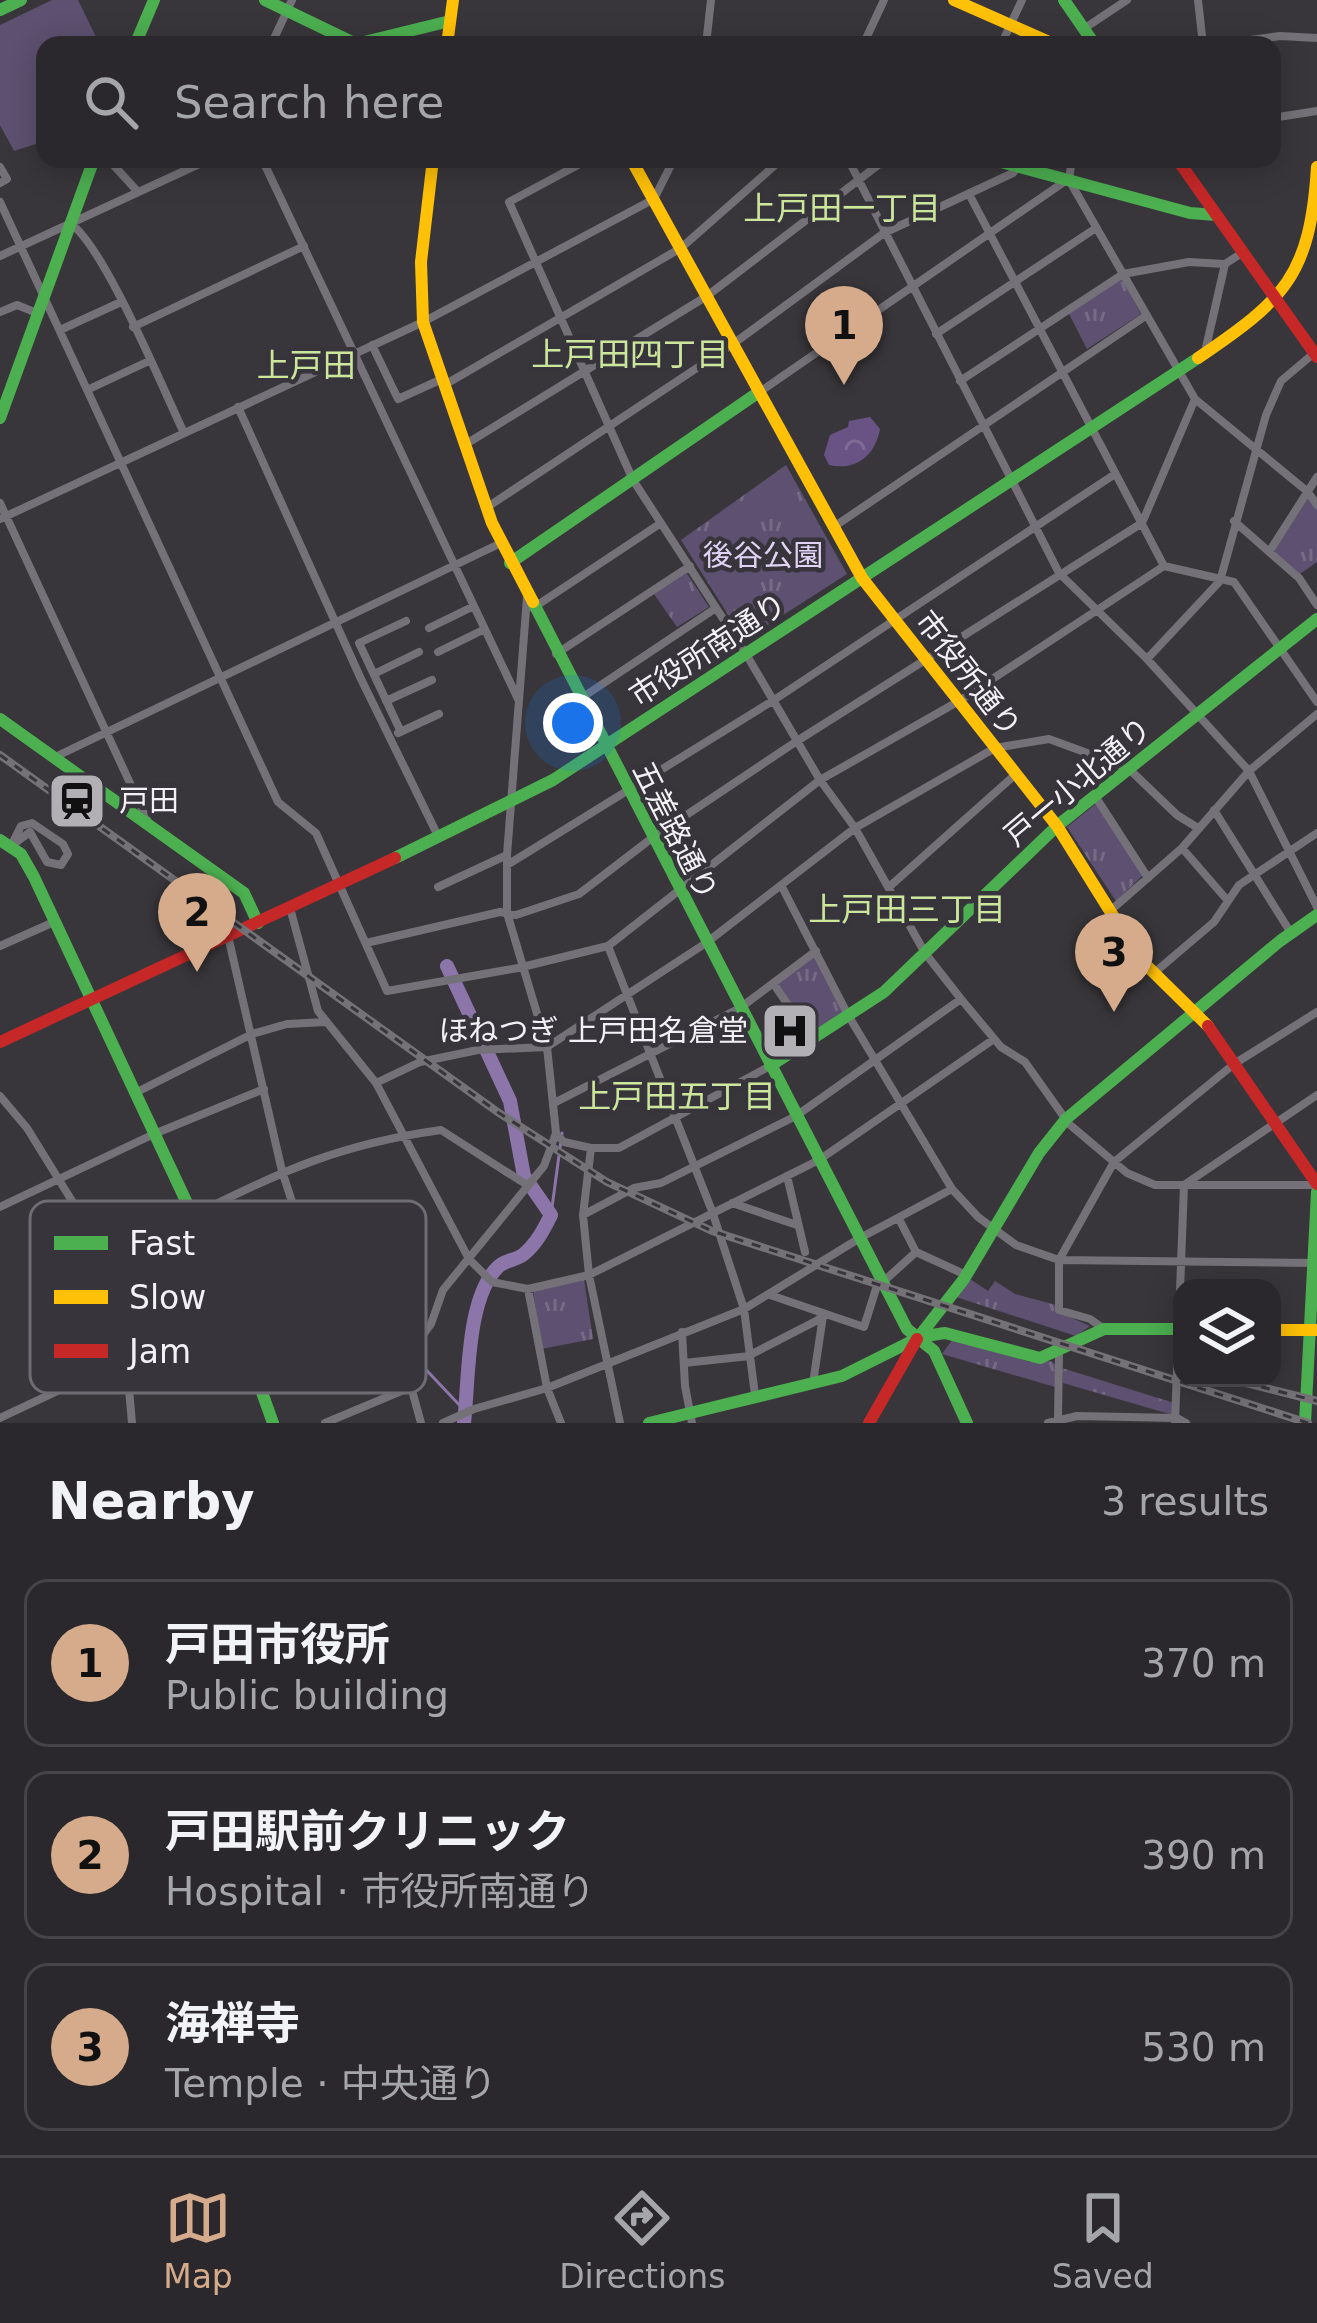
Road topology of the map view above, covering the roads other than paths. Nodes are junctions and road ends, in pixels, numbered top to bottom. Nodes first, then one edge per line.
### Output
1 (22, 0) edge
2 (154, 0) edge
3 (265, 0) edge
4 (453, 0) edge
5 (711, 0) edge
6 (884, 0) edge
7 (954, 0) edge
8 (1022, 0) edge
9 (1064, 0) edge
10 (1127, 0) edge
11 (1198, 0) edge
12 (289, 5) edge
13 (0, 10) edge
14 (450, 21) junction
15 (1010, 25) junction
16 (1084, 28) junction
17 (139, 36) edge
18 (275, 36) edge
19 (339, 36) edge
20 (389, 36) edge
21 (448, 36) edge
22 (707, 36) edge
23 (867, 36) edge
24 (1005, 36) edge
25 (1035, 36) edge
26 (1089, 36) edge
27 (1202, 36) edge
28 (1281, 36) edge
29 (1317, 38) edge
30 (1317, 111) edge
31 (1281, 117) edge
32 (0, 167) edge
33 (1317, 167) edge
34 (91, 168) edge
35 (116, 168) edge
36 (190, 168) edge
37 (266, 168) edge
38 (432, 168) edge
39 (572, 168) edge
40 (637, 168) edge
41 (669, 168) edge
42 (772, 168) edge
43 (852, 168) edge
44 (875, 168) edge
45 (1017, 168) edge
46 (1025, 168) edge
47 (1070, 168) edge
48 (1183, 168) edge
49 (1068, 180) junction
50 (857, 182) junction
51 (0, 183) edge
52 (138, 192) junction
53 (969, 194) junction
54 (653, 199) junction
55 (0, 204) edge
56 (1216, 214) junction
57 (70, 224) junction
58 (1096, 228) junction
59 (884, 233) junction
60 (990, 233) junction
61 (1314, 240) edge
62 (304, 245) junction
63 (20, 247) junction
64 (681, 248) junction
65 (1243, 252) junction
66 (0, 256) edge
67 (535, 262) junction
68 (1225, 264) junction
69 (1123, 274) junction
70 (1015, 282) junction
71 (913, 288) junction
72 (44, 296) junction
73 (707, 296) junction
74 (1277, 300) junction
75 (121, 302) junction
76 (0, 312) edge
77 (38, 313) junction
78 (1147, 315) junction
79 (560, 319) junction
80 (423, 322) junction
81 (133, 327) junction
82 (1039, 329) junction
83 (60, 330) junction
84 (936, 334) junction
85 (733, 344) junction
86 (372, 345) junction
87 (353, 353) junction
88 (1205, 353) junction
89 (1316, 355) edge
90 (149, 361) junction
91 (1180, 371) junction
92 (584, 372) junction
93 (1062, 373) junction
94 (960, 381) junction
95 (443, 382) junction
96 (87, 390) junction
97 (759, 392) junction
98 (1195, 399) junction
99 (238, 407) junction
100 (0, 418) edge
101 (983, 425) junction
102 (608, 427) junction
103 (1092, 428) junction
104 (184, 433) junction
105 (464, 445) junction
106 (1254, 451) junction
107 (121, 463) junction
108 (1115, 474) junction
109 (1317, 477) edge
110 (633, 480) junction
111 (1012, 481) junction
112 (1308, 492) junction
113 (0, 503) edge
114 (1317, 505) edge
115 (486, 508) junction
116 (3, 518) edge
117 (1234, 521) junction
118 (661, 523) junction
119 (1142, 524) junction
120 (1035, 526) junction
121 (834, 527) junction
122 (501, 543) junction
123 (1269, 552) junction
124 (510, 563) junction
125 (453, 566) junction
126 (690, 566) junction
127 (1163, 566) junction
128 (1059, 573) junction
129 (862, 578) junction
130 (1220, 581) junction
131 (530, 603) junction
132 (1317, 604) edge
133 (472, 608) junction
134 (716, 608) junction
135 (1094, 608) junction
136 (1317, 619) edge
137 (895, 620) junction
138 (406, 621) dead end
139 (338, 622) junction
140 (429, 628) dead end
141 (483, 630) junction
142 (1279, 648) junction
143 (419, 652) dead end
144 (438, 652) dead end
145 (556, 654) junction
146 (746, 654) junction
147 (926, 659) junction
148 (1147, 659) junction
149 (374, 674) junction
150 (221, 678) junction
151 (432, 680) dead end
152 (580, 698) junction
153 (519, 700) junction
154 (773, 700) junction
155 (386, 701) junction
156 (958, 701) junction
157 (1317, 702) edge
158 (1198, 713) junction
159 (440, 714) dead end
160 (1317, 714) edge
161 (0, 719) edge
162 (106, 731) junction
163 (396, 734) junction
164 (797, 741) junction
165 (604, 747) junction
166 (995, 748) junction
167 (54, 757) junction
168 (1128, 768) junction
169 (1250, 772) junction
170 (1016, 774) junction
171 (820, 780) junction
172 (627, 790) junction
173 (1094, 794) junction
174 (511, 804) junction
175 (1214, 810) junction
176 (149, 825) junction
177 (1057, 826) junction
178 (855, 828) junction
179 (1198, 828) junction
180 (1317, 833) edge
181 (439, 838) junction
182 (652, 838) junction
183 (6, 843) edge
184 (1182, 848) junction
185 (1287, 850) junction
186 (507, 860) junction
187 (1256, 874) junction
188 (1148, 878) junction
189 (340, 884) junction
190 (782, 885) junction
191 (438, 887) dead end
192 (889, 887) junction
193 (679, 890) junction
194 (1228, 901) junction
195 (290, 907) junction
196 (1110, 911) junction
197 (1317, 911) edge
198 (507, 913) junction
199 (54, 922) junction
200 (258, 922) junction
201 (1291, 933) junction
202 (228, 936) junction
203 (366, 943) junction
204 (706, 943) junction
205 (0, 946) edge
206 (608, 946) junction
207 (816, 951) junction
208 (925, 953) junction
209 (520, 967) junction
210 (1154, 973) junction
211 (773, 983) junction
212 (627, 995) junction
213 (89, 999) junction
214 (961, 999) junction
215 (740, 1008) junction
216 (1194, 1012) junction
217 (1317, 1012) edge
218 (848, 1015) junction
219 (328, 1022) junction
220 (252, 1034) junction
221 (994, 1039) junction
222 (812, 1040) junction
223 (0, 1042) edge
224 (547, 1047) junction
225 (651, 1053) junction
226 (876, 1060) junction
227 (1234, 1064) junction
228 (770, 1066) junction
229 (376, 1083) junction
230 (263, 1089) junction
231 (135, 1093) junction
232 (1317, 1095) edge
233 (0, 1096) edge
234 (554, 1103) junction
235 (901, 1104) junction
236 (796, 1116) junction
237 (677, 1117) junction
238 (1066, 1119) junction
239 (1274, 1122) junction
240 (154, 1134) junction
241 (402, 1135) junction
242 (559, 1137) junction
243 (591, 1148) junction
244 (819, 1160) junction
245 (1114, 1162) junction
246 (694, 1165) junction
247 (282, 1171) junction
248 (787, 1176) junction
249 (60, 1180) junction
250 (529, 1182) junction
251 (1184, 1185) junction
252 (1317, 1187) edge
253 (952, 1189) junction
254 (73, 1201) edge
255 (185, 1201) edge
256 (222, 1201) edge
257 (292, 1201) edge
258 (730, 1203) junction
259 (0, 1207) edge
260 (712, 1211) junction
261 (583, 1215) junction
262 (899, 1219) junction
263 (799, 1226) junction
264 (994, 1228) junction
265 (860, 1238) junction
266 (805, 1252) dead end
267 (916, 1252) junction
268 (469, 1259) junction
269 (1059, 1260) junction
270 (1182, 1262) junction
271 (1315, 1263) edge
272 (589, 1275) junction
273 (966, 1275) junction
274 (881, 1279) junction
275 (1182, 1279) edge
276 (528, 1289) junction
277 (769, 1294) junction
278 (744, 1309) junction
279 (823, 1314) junction
280 (1104, 1329) junction
281 (1173, 1329) edge
282 (426, 1330) edge
283 (1281, 1330) edge
284 (1313, 1330) edge
285 (682, 1332) junction
286 (917, 1338) junction
287 (1059, 1353) junction
288 (750, 1356) junction
289 (605, 1363) junction
290 (684, 1364) junction
291 (813, 1383) junction
292 (1180, 1387) edge
293 (547, 1388) junction
294 (1312, 1390) edge
295 (55, 1393) edge
296 (129, 1393) edge
297 (262, 1393) edge
298 (399, 1393) edge
299 (412, 1393) edge
300 (755, 1395) junction
301 (366, 1408) junction
302 (691, 1417) edge
303 (2, 1418) edge
304 (1053, 1421) edge
305 (1180, 1421) edge
306 (132, 1423) edge
307 (273, 1423) edge
308 (326, 1423) edge
309 (370, 1423) edge
310 (421, 1423) edge
311 (443, 1423) edge
312 (561, 1423) edge
313 (620, 1423) edge
314 (649, 1423) edge
315 (868, 1423) edge
316 (968, 1423) edge
317 (1305, 1423) edge

1 - 13 main road
2 - 17 main road
3 - 12 main road
4 - 14 main road
5 - 22 street
6 - 23 street
7 - 15 main road
8 - 15 street
9 - 16 main road
10 - 16 street
11 - 27 street
12 - 18 street
12 - 19 main road
14 - 20 main road
14 - 21 main road
15 - 24 street
15 - 25 main road
16 - 26 main road
28 - 29 street
30 - 31 street
32 - 51 street
33 - 61 main road
34 - 57 main road
35 - 52 street
36 - 52 street
37 - 62 street
38 - 80 main road, 五差路通り
39 - 67 street
40 - 54 main road, 市役所通り
41 - 54 street
42 - 64 street
43 - 50 street
44 - 50 street
45 - 53 street
46 - 49 main road
47 - 49 street
48 - 56 main road
49 - 56 main road
49 - 58 street
49 - 60 street
50 - 59 street
50 - 73 street
52 - 57 street
53 - 59 street
53 - 60 street
54 - 64 main road, 市役所通り
54 - 67 street
55 - 63 street
56 - 65 main road
57 - 63 street
57 - 72 main road
57 - 75 street
58 - 69 street
58 - 70 street
59 - 71 street
59 - 85 street
60 - 70 street
60 - 71 street
61 - 74 main road
62 - 81 street
62 - 87 street
63 - 66 street
63 - 72 street
64 - 73 main road, 市役所通り
64 - 79 street
65 - 68 street
65 - 74 main road
67 - 79 street
67 - 80 street
68 - 69 street
68 - 88 street
69 - 78 street
69 - 82 street
70 - 82 street
70 - 84 street
71 - 84 street
71 - 97 street
72 - 77 main road
72 - 83 street
73 - 85 main road, 市役所通り
73 - 92 street
74 - 88 main road, 市役所南通り
74 - 89 main road
75 - 81 street
75 - 83 street
76 - 77 street
77 - 100 main road
78 - 91 street
78 - 93 street
79 - 92 street
79 - 95 street
80 - 86 street
80 - 95 main road, 五差路通り
81 - 90 street
82 - 93 street
82 - 94 street
83 - 96 street
84 - 94 street
85 - 97 main road, 市役所通り
85 - 102 street
86 - 87 street
86 - 95 street
87 - 99 street
87 - 125 street
88 - 91 main road, 市役所南通り
89 - 106 street
90 - 96 street
90 - 104 street
91 - 98 street
91 - 103 main road, 市役所南通り
92 - 102 street
92 - 105 street
93 - 101 street
93 - 103 street
94 - 101 street
95 - 105 main road, 五差路通り
96 - 107 street
97 - 110 main road
97 - 121 main road, 市役所通り
98 - 106 street
98 - 119 street
99 - 104 street
99 - 139 street
101 - 111 street
101 - 121 street
102 - 110 street
102 - 115 street
103 - 108 street
103 - 111 main road, 市役所南通り
104 - 107 street
105 - 115 main road, 五差路通り
106 - 112 street
106 - 117 street
107 - 116 street
107 - 150 street
108 - 119 street
108 - 120 street
109 - 112 street
110 - 118 street
110 - 124 main road
111 - 120 street
111 - 129 main road, 市役所南通り
112 - 114 street
112 - 123 street
113 - 116 street
115 - 122 main road, 五差路通り
116 - 162 street
117 - 123 street
117 - 130 street
118 - 126 street
118 - 131 street
119 - 127 street
119 - 128 street
120 - 128 street
120 - 137 street
121 - 129 main road, 市役所通り
122 - 124 main road, 五差路通り
122 - 125 street
123 - 132 street
124 - 131 main road, 五差路通り
125 - 133 street
125 - 139 street
126 - 134 street
126 - 145 street
127 - 130 street
127 - 135 street
128 - 135 street
128 - 147 street
129 - 137 main road, 市役所通り
129 - 146 main road, 市役所南通り
130 - 142 street
130 - 148 street
131 - 145 main road, 五差路通り
131 - 153 street
133 - 140 street
133 - 141 street
134 - 146 street
134 - 152 street
135 - 148 street
135 - 156 street
136 - 142 main road, 戸一小北通り
137 - 147 main road, 市役所通り
137 - 154 street
138 - 149 street
139 - 150 street
139 - 163 street
141 - 144 street
141 - 153 street
142 - 157 street
142 - 158 main road, 戸一小北通り
143 - 149 street
145 - 152 main road, 五差路通り
146 - 154 street
146 - 165 main road, 市役所南通り
147 - 156 main road, 市役所通り
147 - 164 street
148 - 158 street
149 - 155 street
150 - 162 street
150 - 189 street
151 - 155 street
152 - 165 main road, 五差路通り
153 - 174 street
154 - 164 street
154 - 172 street
155 - 163 street
156 - 166 main road, 市役所通り
156 - 171 street
158 - 168 main road, 戸一小北通り
158 - 169 street
159 - 163 street
160 - 169 street
161 - 167 main road
162 - 167 street
162 - 176 street
163 - 181 street
164 - 171 street
164 - 182 street
165 - 172 main road, 五差路通り
165 - 174 main road, 市役所南通り
166 - 168 street
166 - 170 main road, 市役所通り
166 - 178 street
167 - 176 main road
168 - 173 main road, 戸一小北通り
168 - 179 street
169 - 175 street
169 - 185 street
170 - 177 main road, 市役所通り
170 - 192 street
171 - 178 street
171 - 193 street
172 - 182 main road, 五差路通り
172 - 186 street
173 - 177 main road, 戸一小北通り
173 - 188 street
174 - 181 main road, 市役所南通り
174 - 186 street
175 - 179 street
175 - 187 street
176 - 200 main road
177 - 196 main road, 市役所通り
177 - 208 main road, 戸一小北通り
178 - 190 street
178 - 192 street
179 - 184 street
180 - 185 street
181 - 189 main road, 市役所南通り
182 - 193 main road, 五差路通り
182 - 198 street
183 - 183 street
183 - 199 main road
184 - 188 street
184 - 194 street
185 - 187 street
185 - 197 street
186 - 191 street
186 - 198 street
187 - 194 street
187 - 201 street
188 - 196 street
189 - 195 main road, 市役所南通り
189 - 203 street
190 - 204 street
190 - 207 street
192 - 208 street
193 - 204 main road, 五差路通り
193 - 206 street
194 - 210 street
195 - 200 main road, 市役所南通り
195 - 219 street
196 - 210 main road, 市役所通り
197 - 201 main road
198 - 203 street
198 - 209 street
199 - 205 street
199 - 213 main road
200 - 202 main road, 市役所南通り
201 - 216 main road
202 - 213 main road, 市役所南通り
202 - 220 street
203 - 209 street
204 - 212 street
204 - 215 main road, 五差路通り
206 - 209 street
206 - 212 street
207 - 211 street
207 - 218 street
208 - 214 street
208 - 218 main road, 戸一小北通り
209 - 224 street
210 - 216 main road, 市役所通り
211 - 215 street
211 - 222 street
212 - 224 street
212 - 225 street
213 - 223 main road, 市役所南通り
213 - 231 main road
214 - 221 street
214 - 226 street
215 - 225 street
215 - 228 main road, 五差路通り
216 - 227 main road, 市役所通り
216 - 238 main road
217 - 227 street
218 - 222 main road, 戸一小北通り
218 - 226 street
219 - 220 street
219 - 229 street
220 - 230 street
220 - 231 street
221 - 235 street
221 - 238 street
222 - 228 main road, 戸一小北通り
224 - 229 street
224 - 234 street
225 - 234 street
225 - 237 street
226 - 235 street
226 - 236 street
227 - 239 main road, 市役所通り
227 - 245 street
228 - 236 main road, 五差路通り
228 - 237 street, 戸一小北通り
229 - 241 street
230 - 240 street
230 - 247 street
231 - 240 main road
232 - 239 street
233 - 249 street
234 - 242 street
235 - 244 street
235 - 253 street
236 - 244 main road, 五差路通り
236 - 246 street
237 - 243 street, 戸一小北通り
237 - 246 street
238 - 245 street
238 - 264 main road
239 - 251 street
239 - 252 main road, 市役所通り
240 - 249 street
240 - 255 main road
241 - 247 street
241 - 250 street
241 - 268 street
242 - 243 street, 戸一小北通り
242 - 250 street
243 - 261 street
244 - 248 street
244 - 265 main road, 五差路通り
245 - 251 street
245 - 269 street
246 - 260 street
246 - 261 street
247 - 256 street
247 - 257 street
248 - 258 street
248 - 263 street
249 - 254 street
249 - 259 street
250 - 268 street
251 - 252 street
251 - 270 street
252 - 271 main road
253 - 262 street
253 - 264 street
258 - 260 street
258 - 263 street
260 - 272 street
260 - 278 street
261 - 272 street
262 - 265 street
262 - 267 street
263 - 266 street
264 - 269 street
264 - 273 main road
265 - 274 main road, 五差路通り
265 - 277 street
267 - 273 street
267 - 274 street
268 - 276 street
268 - 282 street
269 - 270 street
269 - 280 street
270 - 271 street
270 - 275 street
271 - 284 main road
272 - 276 street
272 - 289 street
273 - 286 main road
274 - 279 street
274 - 286 main road, 五差路通り
276 - 293 street
277 - 278 street
277 - 279 street
278 - 285 street
278 - 288 street
279 - 288 street
279 - 291 street
280 - 281 main road
280 - 287 main road
283 - 284 main road
284 - 294 main road
285 - 289 street
285 - 290 street
286 - 287 main road
286 - 291 main road
286 - 315 main road
286 - 316 main road, 五差路通り
287 - 304 street
288 - 290 street
288 - 300 street
289 - 293 street
289 - 313 street
290 - 302 street
291 - 300 main road
292 - 305 street
293 - 311 street
293 - 312 street
294 - 317 main road
295 - 303 street
296 - 306 street
297 - 307 main road
298 - 301 street
299 - 310 street
300 - 302 main road
301 - 308 street
301 - 309 street
302 - 314 main road
304 - 305 street

